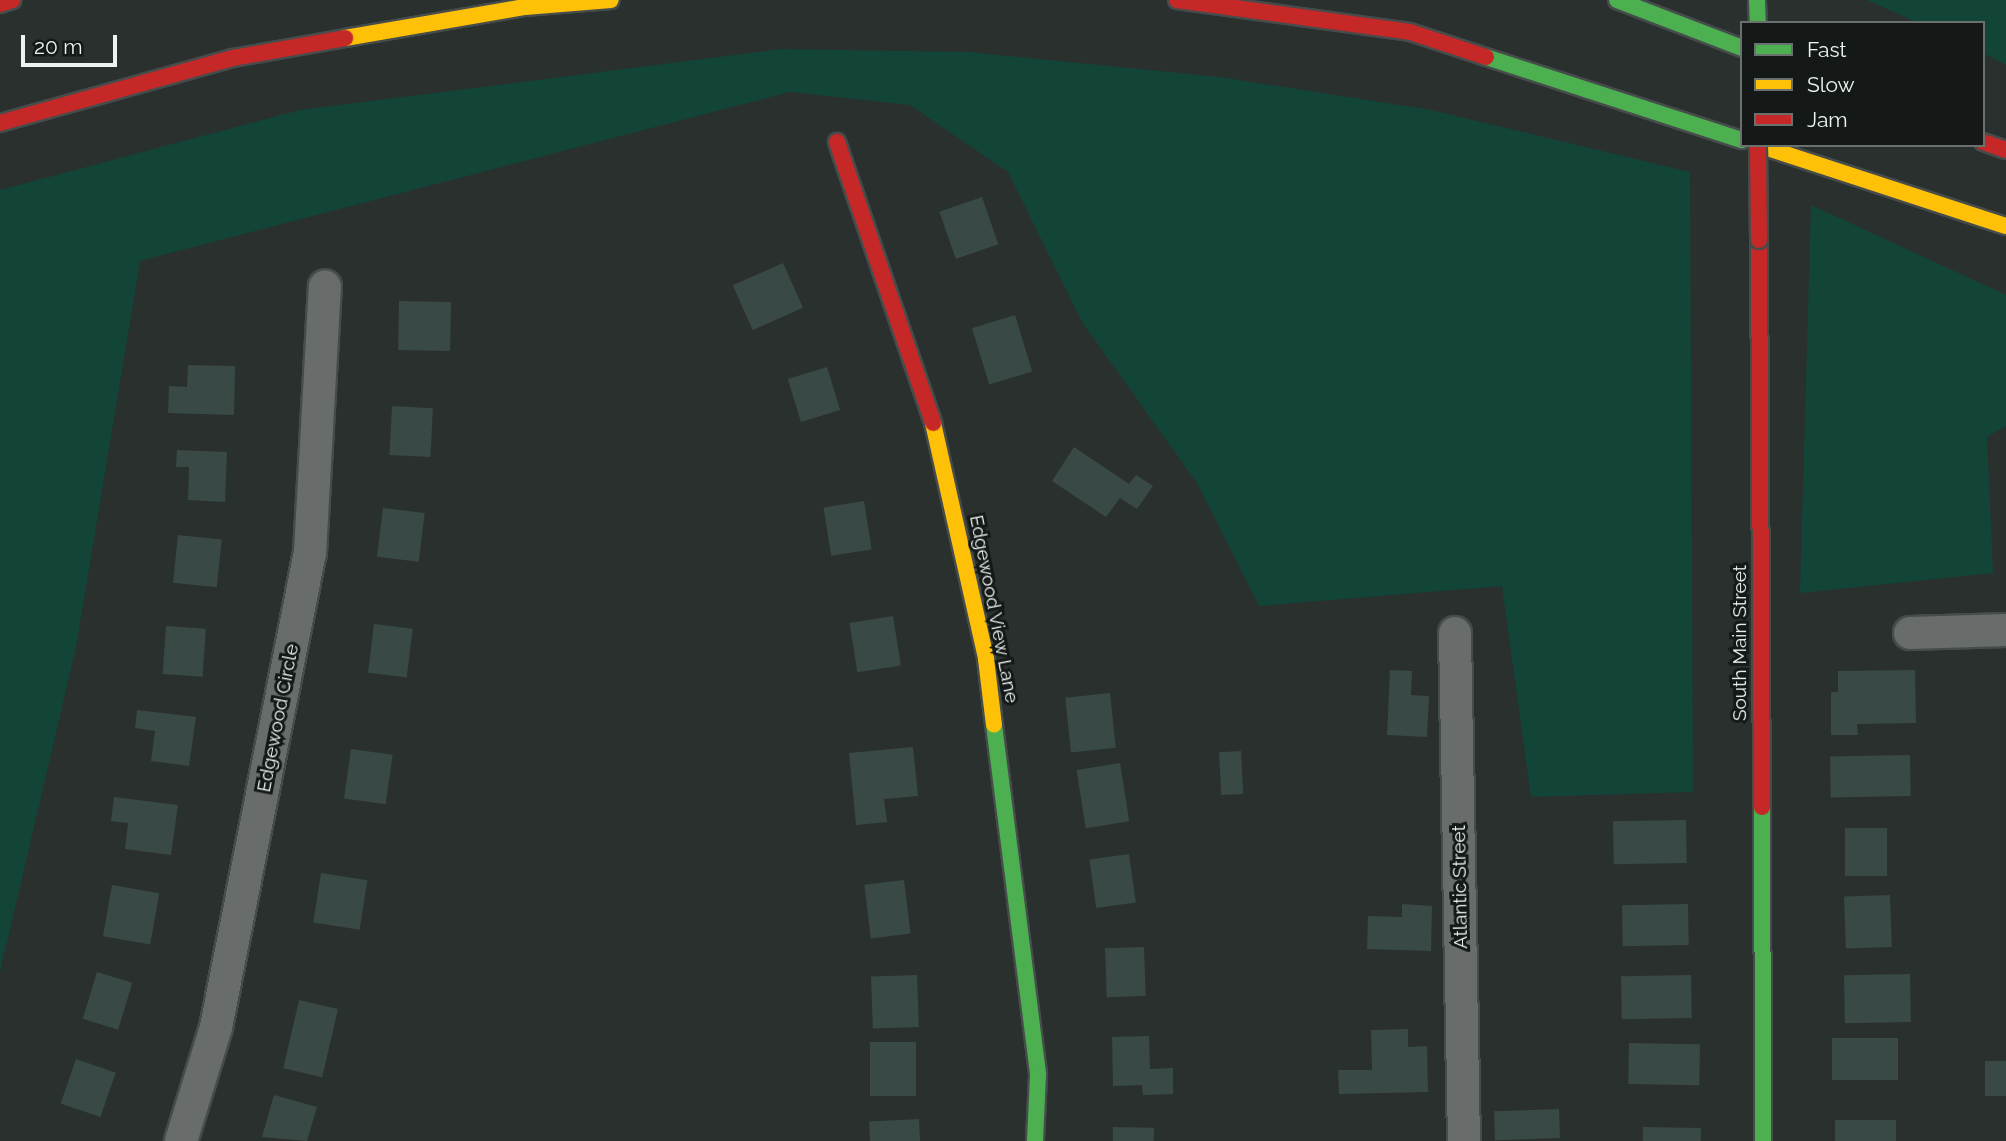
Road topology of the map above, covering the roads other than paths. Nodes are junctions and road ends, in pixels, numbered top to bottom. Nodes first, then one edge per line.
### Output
1 (12, 0) edge
2 (611, 0) edge
3 (1177, 0) edge
4 (1617, 0) edge
5 (1758, 0) edge
6 (0, 4) edge
7 (1758, 21) edge
8 (1740, 47) edge
9 (0, 124) edge
10 (1740, 139) edge
11 (837, 142) dead end
12 (1985, 143) edge
13 (1758, 147) edge
14 (1764, 147) edge
15 (2006, 150) edge
16 (2006, 226) edge
17 (325, 286) dead end
18 (2006, 630) edge
19 (1455, 633) dead end
20 (1910, 633) dead end
21 (181, 1141) edge
22 (1035, 1141) edge
23 (1464, 1141) edge
24 (1763, 1141) edge

1 - 6 main road
2 - 9 main road
3 - 10 main road
4 - 8 main road
5 - 7 main road
11 - 22 main road, Edgewood View Lane
12 - 15 main road
13 - 24 main road, South Main Street, bridge
14 - 16 main road
17 - 21 street, Edgewood Circle
18 - 20 street
19 - 23 street, Atlantic Street

